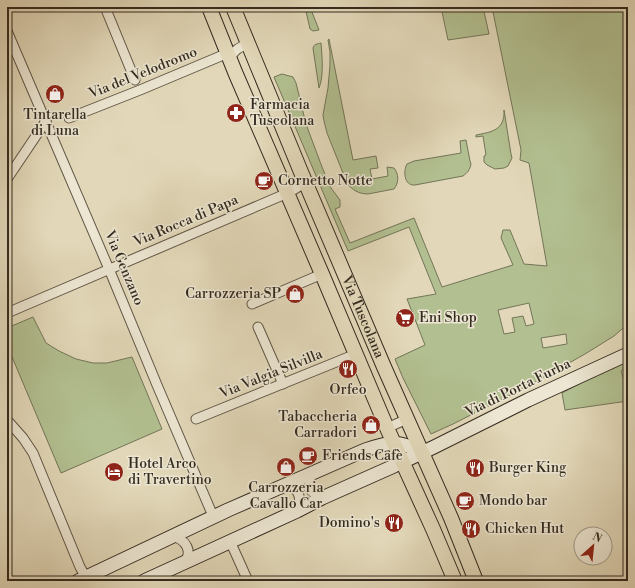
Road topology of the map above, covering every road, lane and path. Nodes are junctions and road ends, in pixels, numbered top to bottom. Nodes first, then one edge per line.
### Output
1 (105, 7) edge
2 (209, 7) edge
3 (233, 7) edge
4 (7, 31) edge
5 (248, 44) junction
6 (229, 56) junction
7 (135, 80) dead end
8 (69, 118) dead end
9 (46, 121) junction
10 (7, 179) edge
11 (305, 180) junction
12 (287, 193) junction
13 (109, 269) junction
14 (322, 274) junction
15 (252, 304) dead end
16 (7, 313) edge
17 (258, 327) dead end
18 (356, 354) junction
19 (628, 354) edge
20 (283, 384) junction
21 (7, 420) edge
22 (196, 420) dead end
23 (407, 420) junction
24 (387, 428) junction
25 (394, 443) junction
26 (422, 453) junction
27 (403, 462) junction
28 (311, 474) junction
29 (286, 484) junction
30 (322, 498) junction
31 (297, 511) junction
32 (214, 516) junction
33 (172, 536) junction
34 (230, 541) junction
35 (184, 563) junction
36 (84, 580) edge
37 (144, 581) edge
38 (248, 581) edge
39 (455, 581) edge
40 (476, 581) edge

1 - 7 street
2 - 6 main road, Via Tuscolana
3 - 5 main road, Via Tuscolana
4 - 9 street, Via Genzano
5 - 6 street
5 - 11 main road, Via Tuscolana
6 - 8 street, Via del Velodromo
6 - 12 main road, Via Tuscolana
9 - 10 street
9 - 13 street, Via Genzano
11 - 12 street
11 - 23 main road, Via Tuscolana
12 - 13 street, Via Rocca di Papa
12 - 14 main road, Via Tuscolana
13 - 16 street, Via Rocca di Papa
13 - 32 street, Via Genzano
14 - 15 street
14 - 18 main road, Via Tuscolana
17 - 20 street
18 - 20 street, Via Valgia Silvilla
18 - 24 main road, Via Tuscolana
19 - 26 main road, Via di Porta Furba
20 - 22 street, Via Valgia Silvilla
21 - 36 street
23 - 24 street
23 - 26 main road, Via Tuscolana
24 - 25 main road, Via Tuscolana
25 - 26 main road
25 - 27 main road, Via Tuscolana
25 - 28 main road
26 - 27 main road, Via di Porta Furba
26 - 40 main road, Via Tuscolana
27 - 30 main road, Via di Porta Furba
27 - 39 main road, Via Tuscolana
28 - 29 main road
28 - 30 street
29 - 31 street
29 - 32 main road
30 - 31 main road, Via di Porta Furba
31 - 34 main road, Via di Porta Furba
32 - 33 main road
33 - 35 street
33 - 36 main road
34 - 35 main road, Via di Porta Furba
34 - 38 street
35 - 37 main road, Via di Porta Furba

